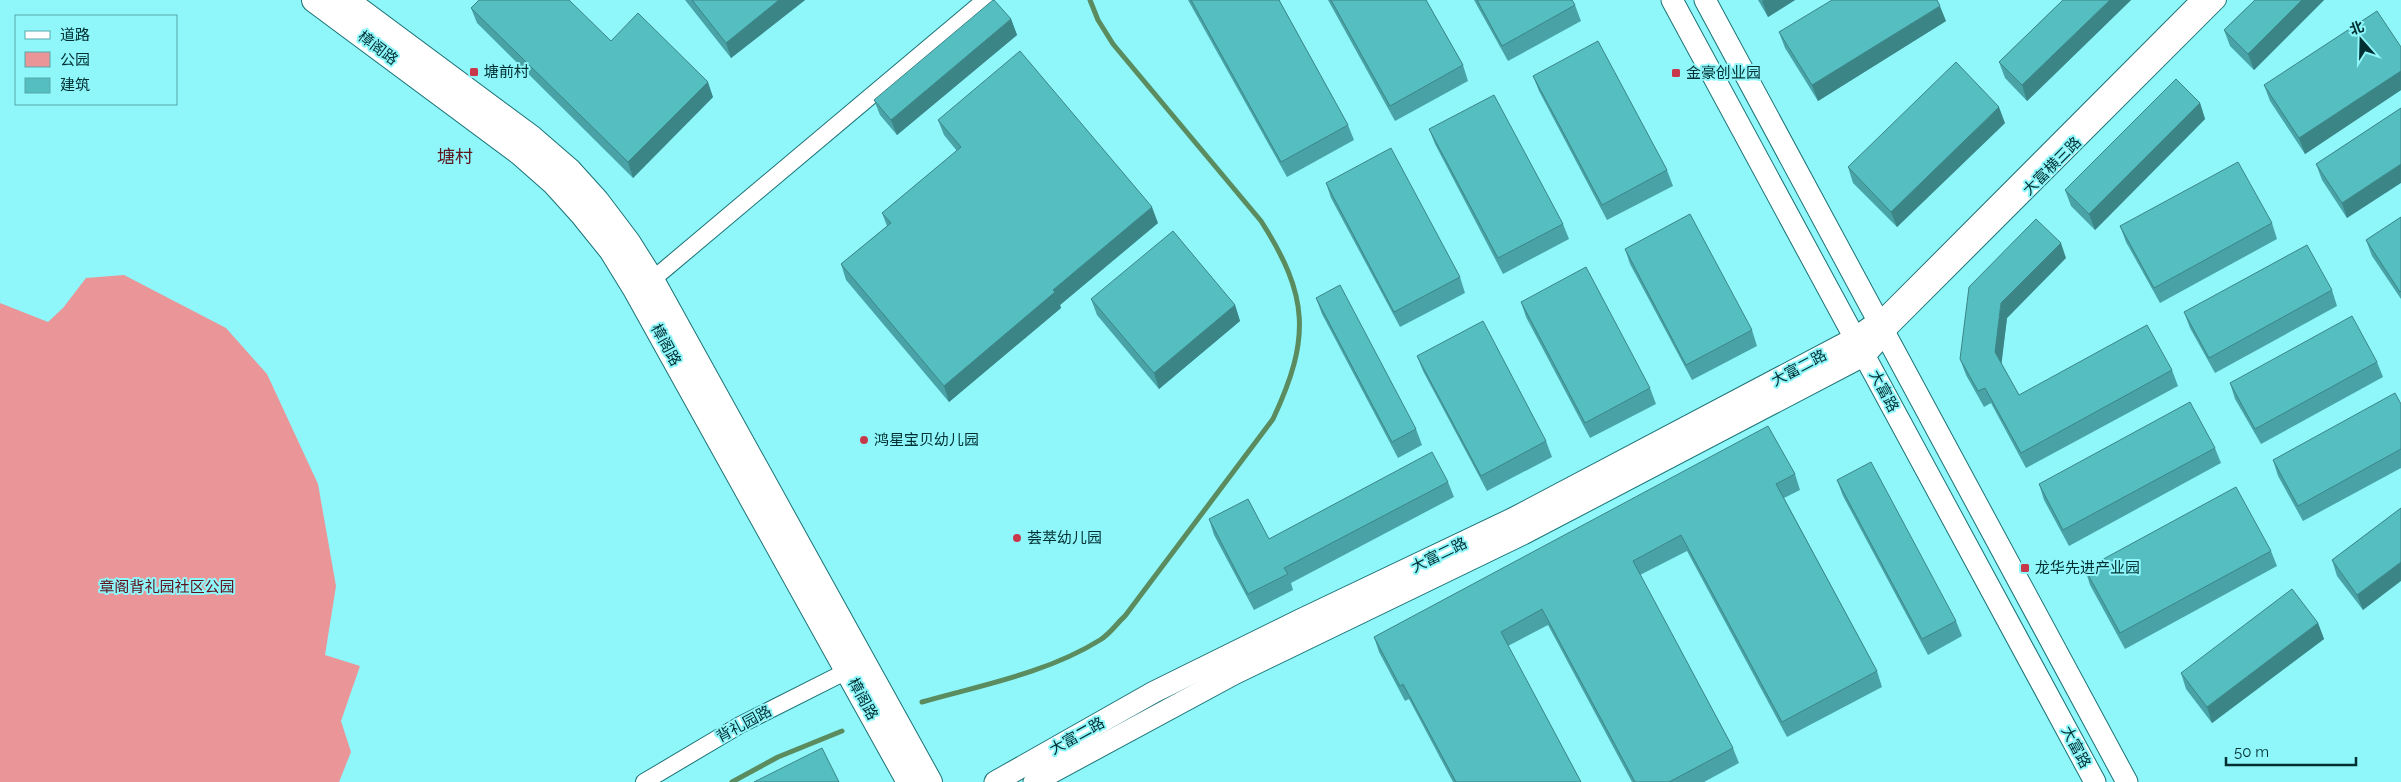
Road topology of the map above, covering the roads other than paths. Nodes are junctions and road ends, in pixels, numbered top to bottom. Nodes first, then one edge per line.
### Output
1 (314, 0) edge
2 (346, 0) edge
3 (985, 0) edge
4 (1672, 0) edge
5 (1705, 0) edge
6 (2199, 0) edge
7 (2218, 0) edge
8 (652, 280) junction
9 (1882, 327) junction
10 (1860, 346) junction
11 (847, 670) junction
12 (644, 782) edge
13 (909, 782) edge
14 (930, 782) edge
15 (995, 782) edge
16 (1034, 782) edge
17 (2095, 782) edge
18 (2127, 782) edge

1 - 11 main road, 樟阁路
2 - 8 main road, 樟阁路
3 - 8 street
4 - 10 street, 大富路
5 - 9 street, 大富路
6 - 9 street, 大富横三路
7 - 9 street, 大富横三路
8 - 14 main road, 樟阁路
9 - 10 street, 大富二路
9 - 18 street, 大富路
10 - 15 street, 大富二路
10 - 16 street, 大富二路
10 - 17 street, 大富路
11 - 12 street, 背礼园路
11 - 13 main road, 樟阁路

